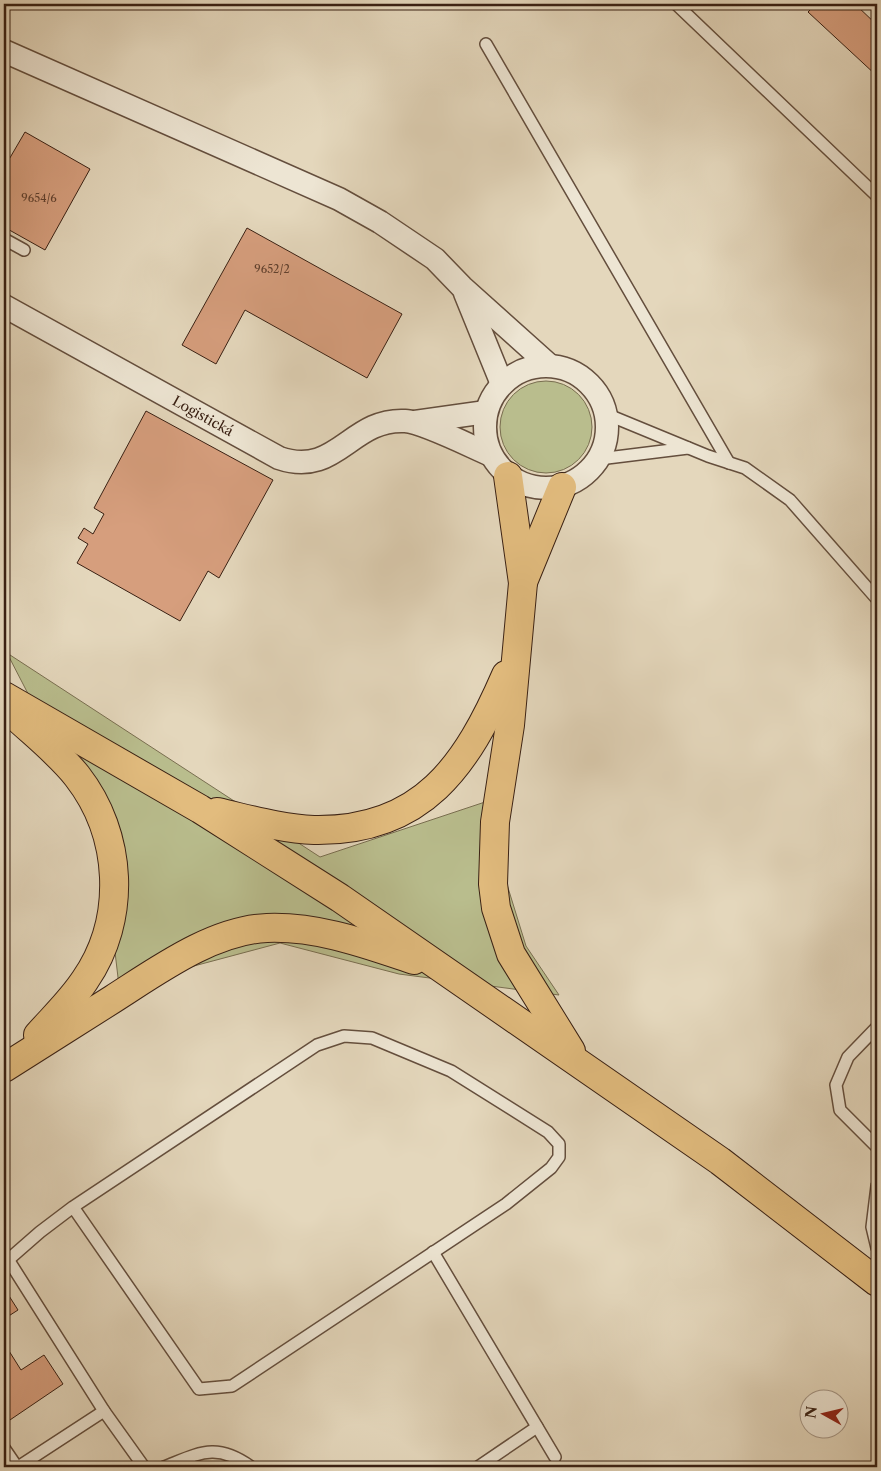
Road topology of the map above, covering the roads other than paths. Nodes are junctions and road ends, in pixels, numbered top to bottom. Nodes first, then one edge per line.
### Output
1 (676, 4) edge
2 (486, 44) dead end
3 (4, 51) edge
4 (877, 196) edge
5 (4, 239) edge
6 (24, 250) dead end
7 (462, 287) junction
8 (4, 306) edge
9 (548, 365) junction
10 (502, 384) junction
11 (486, 412) junction
12 (606, 414) junction
13 (411, 422) junction
14 (690, 448) junction
15 (599, 459) junction
16 (728, 462) junction
17 (500, 465) junction
18 (562, 487) junction
19 (523, 583) junction
20 (877, 599) edge
21 (514, 656) junction
22 (4, 696) edge
23 (4, 704) edge
24 (200, 809) junction
25 (446, 971) junction
26 (877, 1027) edge
27 (577, 1061) junction
28 (8, 1065) edge
29 (877, 1147) edge
30 (877, 1186) edge
31 (73, 1207) junction
32 (877, 1248) edge
33 (433, 1252) junction
34 (6, 1257) edge
35 (877, 1282) edge
36 (104, 1411) junction
37 (537, 1427) junction
38 (4, 1448) edge
39 (555, 1457) dead end
40 (17, 1467) edge
41 (144, 1467) edge
42 (164, 1467) edge
43 (251, 1467) edge
44 (478, 1467) edge

1 - 4 lane
2 - 16 lane
3 - 7 street
5 - 6 lane
7 - 9 street
7 - 10 street
8 - 13 street, Logistická
9 - 10 street
9 - 12 street
10 - 11 street
11 - 13 street, Logistická
11 - 17 street
12 - 14 lane
12 - 15 street
13 - 17 street
14 - 15 lane
14 - 16 lane
15 - 18 street
16 - 20 lane
17 - 18 street
17 - 19 main road
18 - 19 main road
19 - 21 main road
21 - 24 main road
21 - 27 main road
22 - 24 main road
23 - 28 main road
24 - 25 main road
25 - 27 main road
25 - 28 main road
26 - 29 lane
27 - 35 main road
30 - 32 lane
31 - 33 lane
31 - 33 lane
31 - 34 lane
33 - 37 lane
34 - 36 lane
36 - 40 lane
36 - 41 lane
37 - 39 lane
37 - 44 lane
38 - 40 lane
42 - 43 lane

